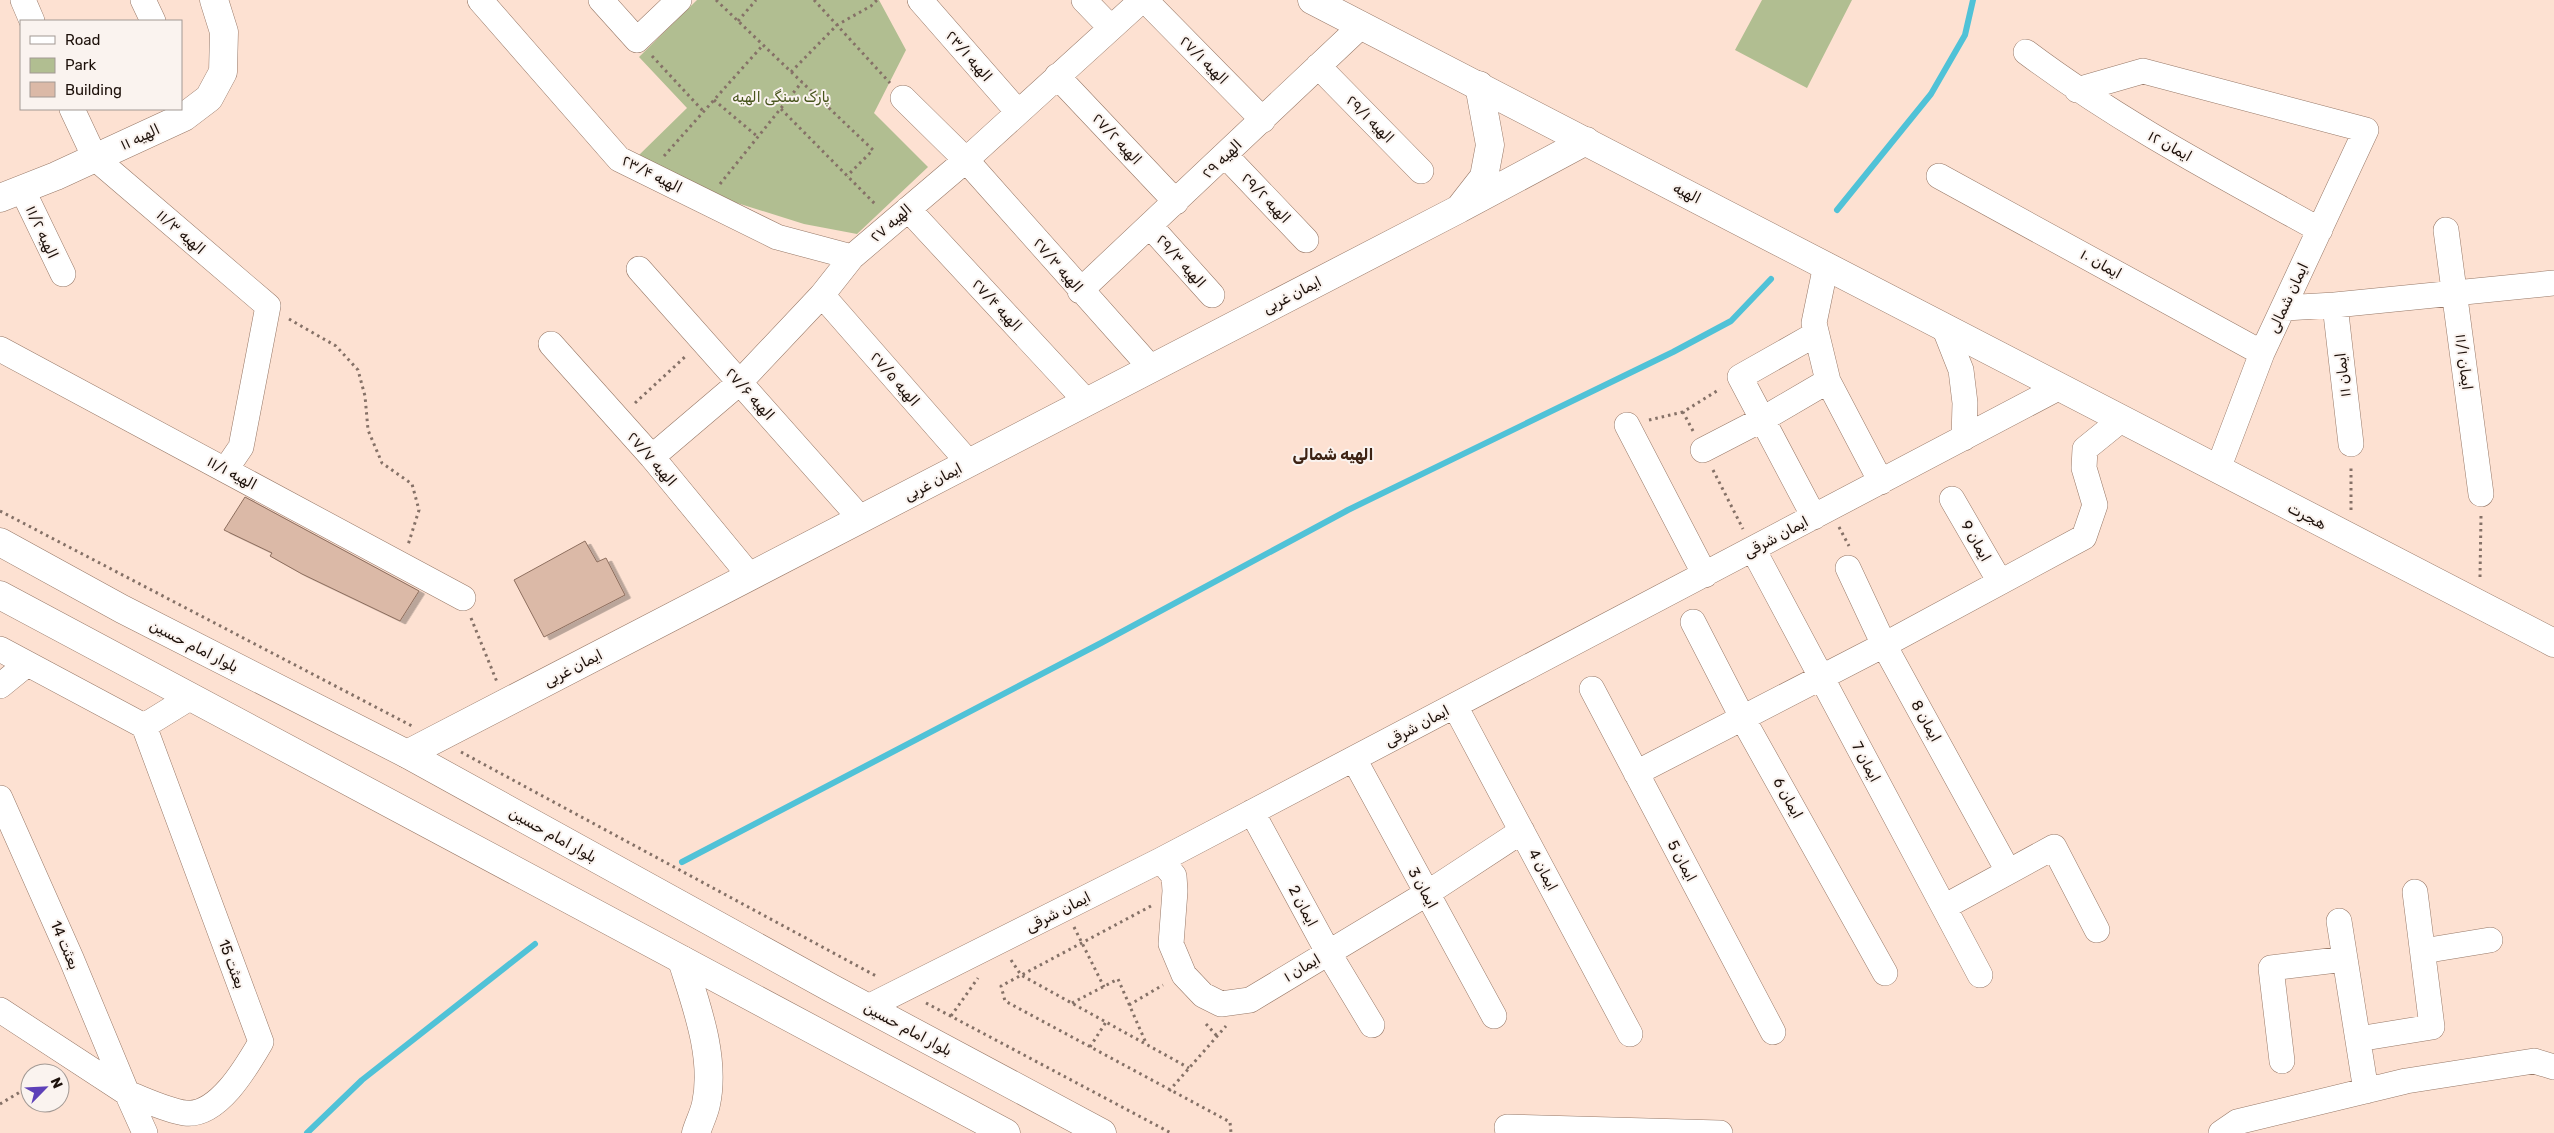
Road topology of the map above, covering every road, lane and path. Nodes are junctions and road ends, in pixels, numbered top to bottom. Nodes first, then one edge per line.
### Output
1 (23, 0) edge
2 (143, 0) edge
3 (214, 0) edge
4 (480, 0) edge
5 (602, 0) edge
6 (679, 0) edge
7 (716, 0) edge
8 (756, 0) edge
9 (814, 0) edge
10 (877, 0) edge
11 (920, 0) edge
12 (1084, 0) edge
13 (1144, 0) edge
14 (1312, 0) edge
15 (32, 20) edge
16 (153, 20) edge
17 (738, 21) junction
18 (837, 25) junction
19 (1362, 25) junction
20 (1111, 28) junction
21 (637, 40) junction
22 (763, 44) junction
23 (2026, 52) dead end
24 (1318, 66) junction
25 (791, 72) junction
26 (1057, 76) junction
27 (802, 82) junction
28 (1478, 85) junction
29 (2077, 90) junction
30 (904, 98) joint
31 (714, 100) junction
32 (780, 109) junction
33 (72, 110) edge
34 (704, 112) junction
35 (1018, 112) junction
36 (1263, 120) junction
37 (758, 136) junction
38 (1586, 141) junction
39 (1225, 155) junction
40 (94, 158) junction
41 (966, 160) junction
42 (1421, 171) dead end
43 (649, 174) junction
44 (847, 176) junction
45 (1939, 176) dead end
46 (11, 194) edge
47 (705, 202) junction
48 (1176, 202) junction
49 (877, 206) dead end
50 (908, 209) junction
51 (1459, 209) junction
52 (1150, 226) junction
53 (2320, 230) junction
54 (2446, 230) dead end
55 (1306, 240) dead end
56 (852, 257) junction
57 (1826, 265) junction
58 (639, 269) dead end
59 (63, 274) dead end
60 (2554, 283) edge
61 (1080, 291) junction
62 (2456, 293) junction
63 (822, 295) junction
64 (1212, 296) dead end
65 (2335, 305) junction
66 (268, 306) junction
67 (2284, 308) junction
68 (1944, 327) junction
69 (1816, 334) junction
70 (702, 341) junction
71 (551, 344) dead end
72 (0, 349) edge
73 (2262, 353) junction
74 (1151, 368) junction
75 (1828, 381) junction
76 (739, 383) junction
77 (2060, 387) junction
78 (1086, 401) junction
79 (1683, 412) dead end
80 (618, 419) junction
81 (2122, 419) junction
82 (1762, 420) junction
83 (1627, 425) joint
84 (1964, 438) junction
85 (2351, 444) joint
86 (1703, 450) dead end
87 (652, 457) junction
88 (969, 463) junction
89 (226, 469) junction
90 (2218, 469) junction
91 (1881, 482) junction
92 (2481, 494) joint
93 (1952, 500) dead end
94 (0, 511) edge
95 (1821, 513) junction
96 (861, 519) junction
97 (2351, 538) junction
98 (0, 542) edge
99 (1753, 550) junction
100 (401, 564) junction
101 (1848, 568) joint
102 (1705, 574) junction
103 (750, 576) junction
104 (2000, 582) junction
105 (0, 595) edge
106 (463, 598) joint
107 (2480, 606) junction
108 (1693, 622) dead end
109 (2554, 643) edge
110 (1884, 645) junction
111 (0, 649) edge
112 (27, 664) junction
113 (1822, 678) junction
114 (0, 686) edge
115 (1592, 689) dead end
116 (191, 697) junction
117 (506, 703) junction
118 (1455, 706) junction
119 (1743, 719) junction
120 (144, 726) junction
121 (436, 739) junction
122 (407, 754) junction
123 (1354, 759) junction
124 (1636, 773) junction
125 (0, 798) edge
126 (1252, 812) junction
127 (1522, 831) junction
128 (1161, 860) junction
129 (2008, 872) junction
130 (2415, 892) dead end
131 (1426, 894) junction
132 (1154, 905) dead end
133 (1944, 907) junction
134 (1082, 921) dead end
135 (2339, 922) dead end
136 (1073, 926) junction
137 (1065, 930) dead end
138 (2097, 930) dead end
139 (2490, 940) dead end
140 (1082, 941) junction
141 (2423, 951) junction
142 (1328, 952) junction
143 (1007, 955) junction
144 (2345, 959) junction
145 (682, 960) junction
146 (1885, 973) dead end
147 (980, 975) dead end
148 (1021, 975) junction
149 (1980, 975) dead end
150 (1172, 980) dead end
151 (1104, 987) junction
152 (902, 990) junction
153 (1250, 1000) junction
154 (1072, 1003) junction
155 (1130, 1005) junction
156 (868, 1007) junction
157 (0, 1010) edge
158 (951, 1016) junction
159 (1494, 1016) dead end
160 (1106, 1022) junction
161 (1205, 1023) dead end
162 (1372, 1025) dead end
163 (1773, 1032) dead end
164 (1630, 1034) dead end
165 (1217, 1036) junction
166 (2358, 1040) junction
167 (1146, 1044) junction
168 (1090, 1047) junction
169 (2282, 1061) dead end
170 (2554, 1067) edge
171 (1189, 1068) junction
172 (1169, 1091) junction
173 (2366, 1091) junction
174 (20, 1092) edge
175 (127, 1093) junction
176 (0, 1104) edge
177 (145, 1133) edge
178 (696, 1133) edge
179 (1006, 1133) edge
180 (1102, 1133) edge
181 (1171, 1133) edge
182 (1231, 1133) edge
183 (1508, 1133) edge
184 (1720, 1133) edge
185 (2221, 1133) edge

1 - 15 street
2 - 16 street
3 - 40 main road, الهیه ۱۱
4 - 43 street, الهیه ۲۳/۴
5 - 21 street
6 - 21 street
7 - 17 path
8 - 17 path
9 - 18 path
10 - 18 path
11 - 35 street, الهیه ۲۳/۱
12 - 20 street
13 - 20 street, الهیه ۲۷
13 - 36 street, الهیه ۲۷/۱
14 - 19 main road, الهیه
17 - 22 path
18 - 25 path
18 - 30 path
19 - 24 street, الهیه ۲۹
19 - 28 main road, الهیه
20 - 26 street, الهیه ۲۷
21 - 34 path
22 - 25 path
22 - 31 path
23 - 29 street, ایمان ۱۲
24 - 36 street, الهیه ۲۹
24 - 42 street, الهیه ۲۹/۱
25 - 27 path
26 - 35 street, الهیه ۲۷
26 - 48 street, الهیه ۲۷/۲
27 - 32 path
27 - 44 path
28 - 38 main road, الهیه
28 - 51 main road
29 - 53 street, ایمان ۱۲
29 - 53 street, ایمان شمالی
30 - 41 street, الهیه ۲۷/۳
31 - 34 path
31 - 37 path
32 - 37 path
32 - 44 path
33 - 40 street
34 - 43 path
35 - 41 street, الهیه ۲۷
36 - 39 street, الهیه ۲۹
37 - 47 path
38 - 51 main road, ایمان غربی
38 - 57 main road, الهیه
39 - 48 street, الهیه ۲۹
39 - 55 street, الهیه ۲۹/۲
40 - 46 main road, الهیه ۱۱
40 - 66 street, الهیه ۱۱/۳
41 - 50 street, الهیه ۲۷
41 - 61 street, الهیه ۲۷/۳
43 - 47 street, الهیه ۲۳/۴
44 - 49 path
45 - 73 street, ایمان ۱۰
46 - 59 street, الهیه ۱۱/۲
47 - 56 street, الهیه ۲۳/۴
48 - 52 street, الهیه ۲۹
50 - 56 street, الهیه ۲۷
50 - 78 street, الهیه ۲۷/۴
51 - 74 main road, ایمان غربی
52 - 61 street, الهیه ۲۹
52 - 64 street, الهیه ۲۹/۳
53 - 67 street, ایمان شمالی
54 - 62 street, ایمان ۱۱/۱
56 - 63 street, الهیه ۲۷
57 - 68 main road, الهیه
57 - 69 street
58 - 70 street, الهیه ۲۷/۶
60 - 62 street
61 - 74 street, الهیه ۲۷/۳
62 - 65 street
62 - 92 street, ایمان ۱۱/۱
63 - 76 street, الهیه ۲۷
63 - 88 street, الهیه ۲۷/۵
65 - 67 street
65 - 85 street, ایمان ۱۱
66 - 89 street
66 - 100 path
67 - 73 street, ایمان شمالی
68 - 77 main road, الهیه
68 - 84 street
69 - 75 street
69 - 82 street
70 - 76 street, الهیه ۲۷/۶
70 - 80 path
71 - 80 street, الهیه ۲۷/۷
72 - 89 street, الهیه ۱۱/۱
73 - 90 street, ایمان شمالی
74 - 78 main road, ایمان غربی
75 - 82 street
75 - 91 street
76 - 87 street, الهیه ۲۷
76 - 96 street, الهیه ۲۷/۶
77 - 81 main road, هجرت
77 - 84 street, ایمان شرقی
78 - 88 main road, ایمان غربی
79 - 83 path
80 - 87 street, الهیه ۲۷/۷
81 - 90 main road, هجرت
81 - 104 street
82 - 86 street
82 - 95 street
83 - 102 street
84 - 91 street, ایمان شرقی
85 - 97 path
87 - 103 street, الهیه ۲۷/۷
88 - 96 main road, ایمان غربی
89 - 100 street, الهیه ۱۱/۱
90 - 97 main road, هجرت
91 - 95 street, ایمان شرقی
92 - 107 path
93 - 104 street, ایمان 9
94 - 121 path
95 - 99 street, ایمان شرقی
95 - 101 path
96 - 103 main road, ایمان غربی
97 - 107 main road, هجرت
98 - 122 main road, بلوار امام حسین
99 - 102 street, ایمان شرقی
99 - 113 street, ایمان 7
100 - 106 street, الهیه ۱۱/۱
101 - 110 street, ایمان 8
102 - 118 street, ایمان شرقی
103 - 117 main road, ایمان غربی
104 - 110 street
105 - 116 main road
106 - 117 path
107 - 109 main road, هجرت
108 - 119 street, ایمان 6
110 - 113 street
110 - 129 street, ایمان 8
111 - 112 street
112 - 114 street
112 - 120 street
113 - 119 street
113 - 133 street, ایمان 7
115 - 124 street, ایمان 5
116 - 120 street
116 - 145 main road
117 - 121 main road, ایمان غربی
118 - 123 street, ایمان شرقی
118 - 127 street, ایمان 4
119 - 124 street
119 - 146 street, ایمان 6
120 - 175 street, بعثت 15
121 - 122 main road, ایمان غربی
121 - 152 path
122 - 156 main road, بلوار امام حسین
123 - 126 street, ایمان شرقی
123 - 131 street, ایمان 3
124 - 163 street, ایمان 5
125 - 175 street, بعثت 14
126 - 128 street, ایمان شرقی
126 - 142 street, ایمان 2
127 - 131 street, ایمان ۱
127 - 164 street, ایمان 4
128 - 143 street, ایمان شرقی
128 - 153 street, ایمان ۱
129 - 133 street
129 - 138 street
130 - 141 street
131 - 142 street, ایمان ۱
131 - 159 street, ایمان 3
132 - 140 path
133 - 149 street, ایمان 7
134 - 136 path
135 - 144 street
136 - 137 path
136 - 140 path
139 - 141 street
140 - 148 path
140 - 151 path
141 - 166 street
142 - 153 street, ایمان ۱
142 - 162 street, ایمان 2
143 - 148 path
143 - 152 street, ایمان شرقی
144 - 166 street
144 - 169 street
145 - 178 main road
145 - 179 main road
147 - 158 path
148 - 154 path
148 - 168 path
150 - 155 path
151 - 154 path
151 - 155 path
152 - 156 street, ایمان شرقی
152 - 158 path
153 - 165 path
154 - 160 path
155 - 167 path
156 - 180 main road, بلوار امام حسین
157 - 175 street
158 - 181 path
160 - 167 path
160 - 168 path
161 - 165 path
165 - 171 path
166 - 173 street
167 - 171 path
168 - 172 path
170 - 173 street
171 - 172 path
172 - 182 path
173 - 185 street
174 - 176 path
175 - 177 street, بعثت 14
183 - 184 street

